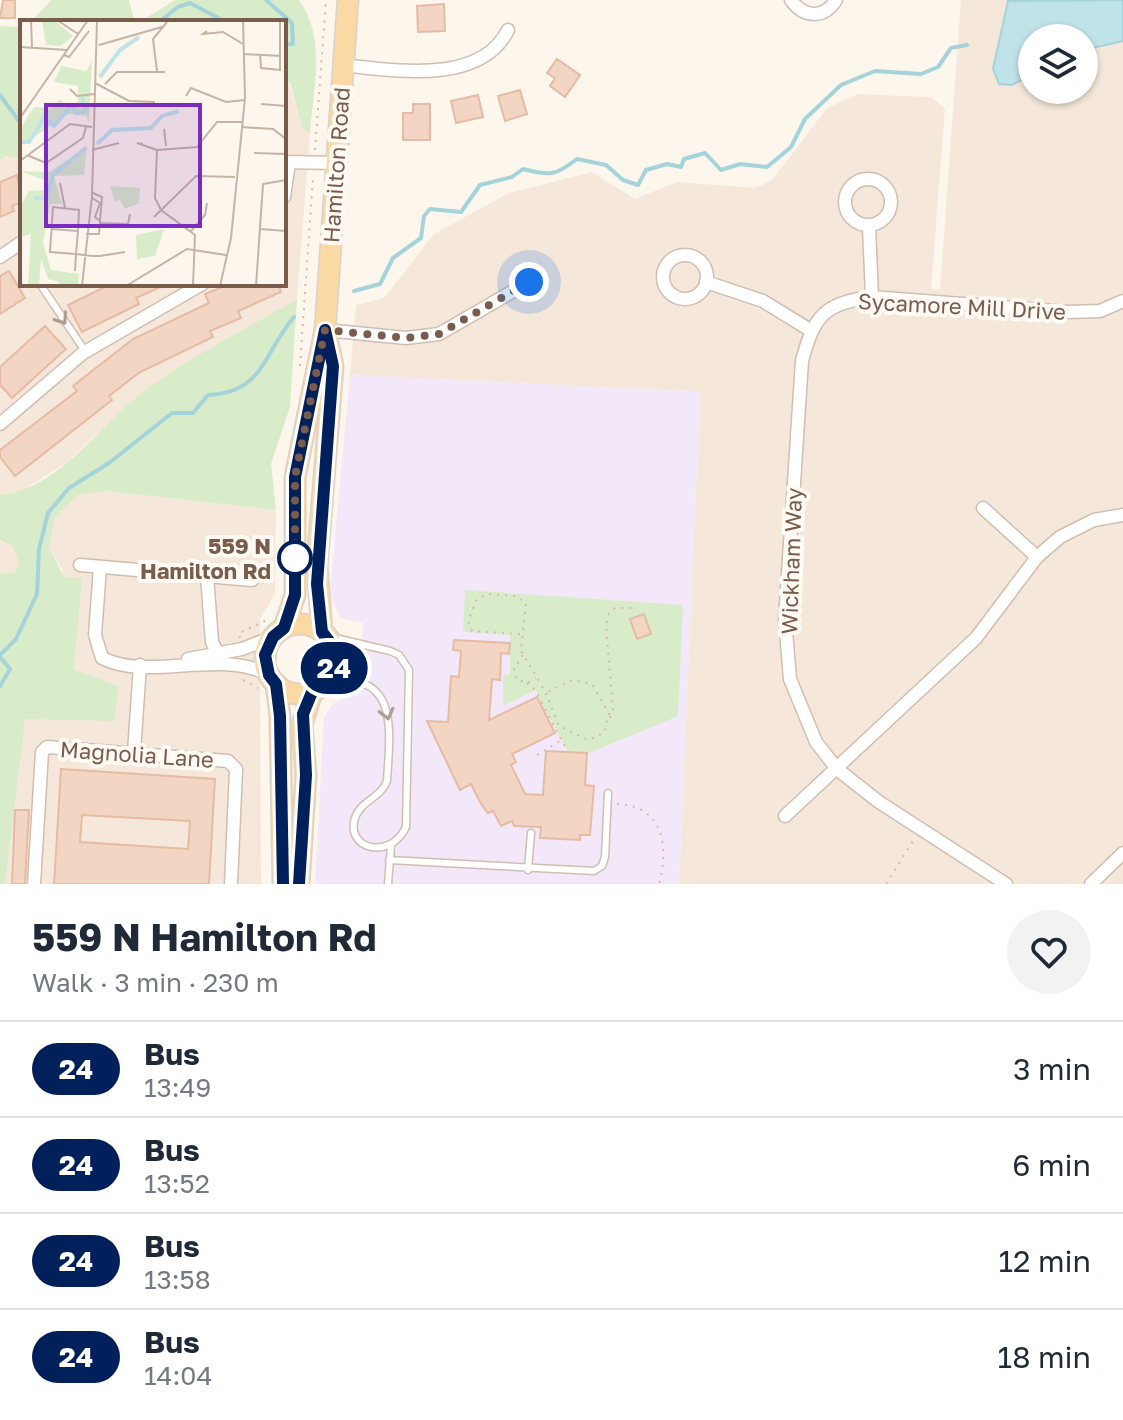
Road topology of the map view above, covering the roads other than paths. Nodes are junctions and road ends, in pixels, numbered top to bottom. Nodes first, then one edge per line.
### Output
1 (348, 0) edge
2 (791, 0) edge
3 (836, 0) edge
4 (508, 30) dead end
5 (342, 65) junction
6 (287, 162) edge
7 (336, 163) junction
8 (869, 226) dead end
9 (20, 247) edge
10 (0, 257) edge
11 (529, 282) dead end
12 (706, 282) dead end
13 (41, 286) edge
14 (199, 286) edge
15 (872, 297) junction
16 (1123, 301) edge
17 (325, 330) junction
18 (810, 330) junction
19 (86, 351) junction
20 (0, 424) edge
21 (983, 508) dead end
22 (1123, 515) edge
23 (1037, 557) junction
24 (80, 565) dead end
25 (100, 567) junction
26 (207, 576) junction
27 (252, 580) dead end
28 (278, 625) junction
29 (324, 634) junction
30 (218, 654) junction
31 (140, 665) junction
32 (268, 683) junction
33 (319, 687) junction
34 (134, 752) junction
35 (837, 769) junction
36 (608, 793) dead end
37 (785, 816) dead end
38 (531, 833) dead end
39 (391, 846) junction
40 (1123, 853) edge
41 (389, 860) junction
42 (528, 870) junction
43 (34, 884) edge
44 (231, 884) edge
45 (283, 884) edge
46 (299, 884) edge
47 (388, 884) edge
48 (1006, 884) edge
49 (1091, 884) edge

1 - 5 main road, Hamilton Road
2 - 3 street
4 - 5 street
5 - 7 main road, Hamilton Road
6 - 7 street
7 - 17 main road, Hamilton Road
8 - 15 street
9 - 10 street
11 - 17 street
12 - 18 street
13 -> 19 lane
14 - 19 street
15 - 16 street, Sycamore Mill Drive
15 - 18 street, Sycamore Mill Drive
17 - 28 main road, Hamilton Road
17 - 29 main road, Hamilton Road
18 - 35 street, Wickham Way
19 - 20 street
21 - 23 street
22 - 23 street
23 - 35 street
24 - 25 street
25 - 26 street
25 - 31 street
26 - 27 street
26 - 30 street
28 - 29 main road
28 - 30 street
28 - 32 main road
29 - 33 main road
29 - 39 lane
30 - 31 street
31 - 32 street
31 - 34 street
32 - 33 main road
32 - 45 main road
33 -> 39 lane
33 - 46 main road
34 - 43 street, Magnolia Lane
34 - 44 street, Magnolia Lane
35 - 37 street
35 - 48 street, Wickham Way
36 - 42 lane
38 - 42 lane
39 - 41 lane
40 - 49 street
41 - 42 lane
41 - 47 lane

